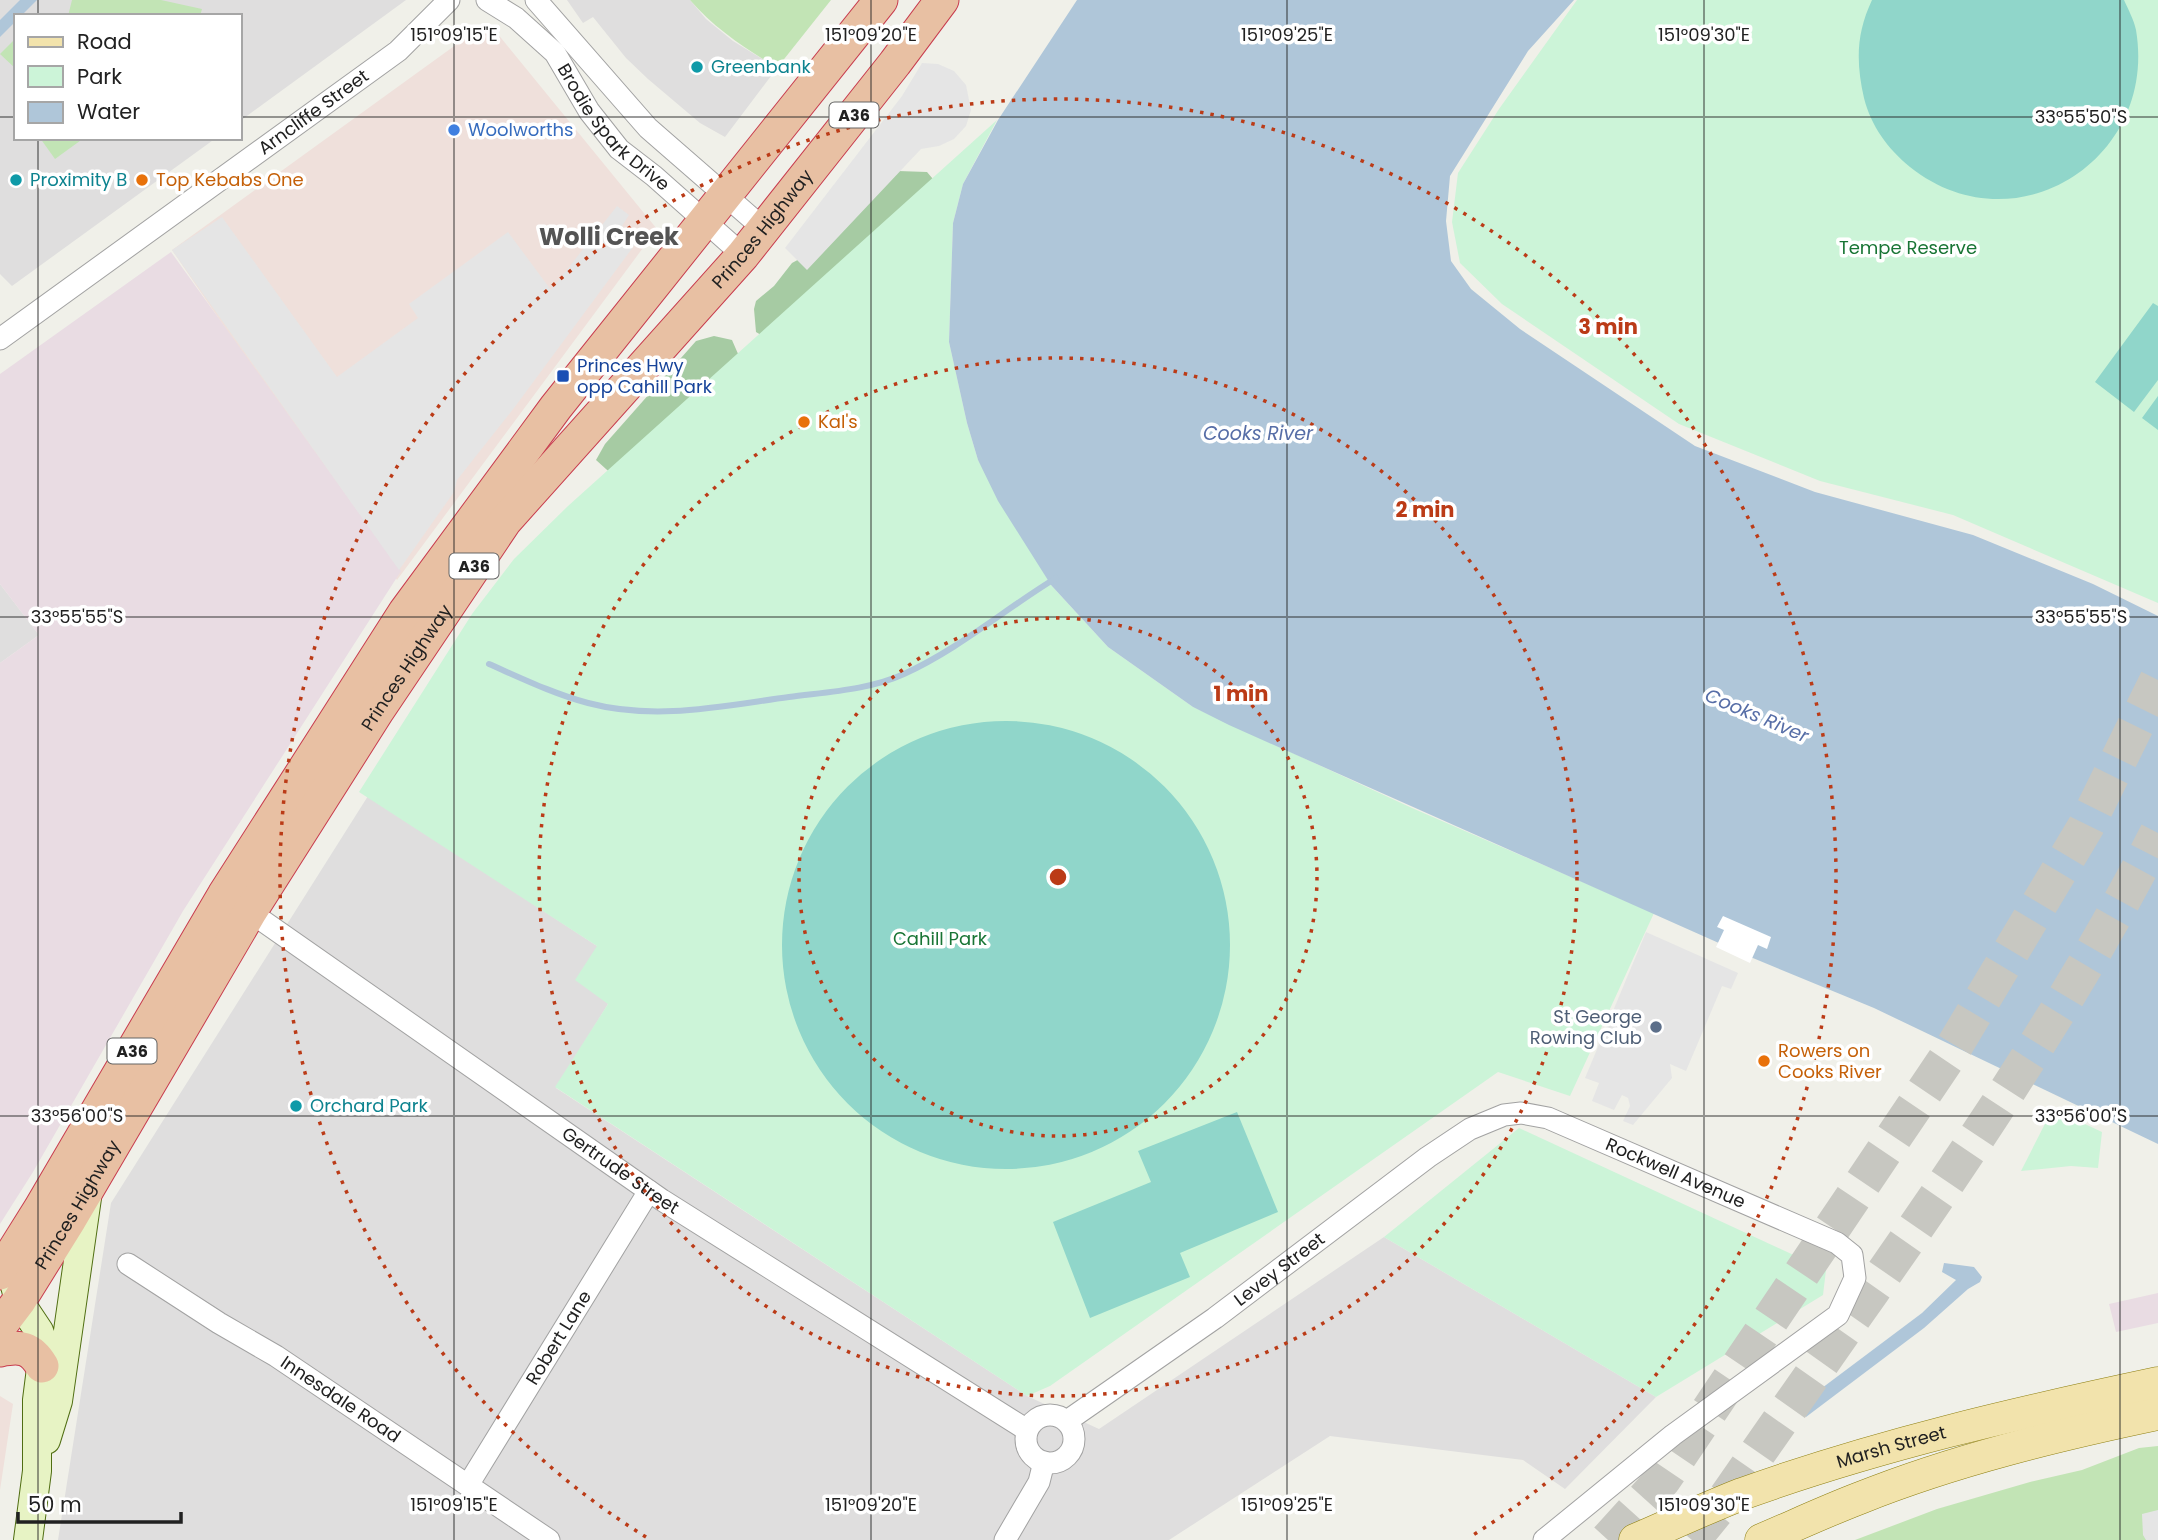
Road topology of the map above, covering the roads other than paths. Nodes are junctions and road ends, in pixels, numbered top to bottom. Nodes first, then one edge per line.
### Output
1 (449, 0) edge
2 (486, 0) edge
3 (536, 0) edge
4 (881, 0) edge
5 (942, 0) edge
6 (725, 194) junction
7 (704, 219) junction
8 (764, 229) junction
9 (743, 255) junction
10 (0, 339) edge
11 (237, 903) junction
12 (1490, 1119) joint
13 (89, 1188) junction
14 (649, 1191) junction
15 (7, 1263) edge
16 (128, 1264) dead end
17 (10, 1314) edge
18 (0, 1350) edge
19 (42, 1366) junction
20 (2158, 1382) edge
21 (2158, 1414) edge
22 (1067, 1421) junction
23 (1027, 1430) junction
24 (1044, 1462) junction
25 (37, 1471) junction
26 (468, 1485) junction
27 (27, 1540) edge
28 (550, 1540) edge
29 (1004, 1540) edge
30 (1544, 1540) edge
31 (1635, 1540) edge
32 (1761, 1540) edge

1 - 10 street, Arncliffe Street
2 - 7 street, Brodie Spark Drive
3 - 6 street, Brodie Spark Drive
4 - 6 highway, Princes Highway / A36
5 - 8 highway, Princes Highway / A36
6 - 7 highway, Princes Highway / A36
6 - 8 street, Brodie Spark Drive
7 - 9 street, Brodie Spark Drive
7 - 11 highway, Princes Highway / A36
8 - 9 highway, Princes Highway / A36
9 - 11 highway, Princes Highway / A36
11 - 13 highway, Princes Highway / A36
11 - 14 street, Gertrude Street
11 - 15 highway, Princes Highway / A36
12 - 22 street, Levey Street
12 - 30 street, Rockwell Avenue
13 - 17 highway, Princes Highway / A36
13 - 25 main road
14 - 23 street, Gertrude Street
14 - 26 street, Robert Lane
15 - 17 main road
16 - 26 street, Innesdale Road
17 - 19 main road
18 - 19 highway
19 - 25 main road
20 - 31 main road, Marsh Street
21 - 32 main road, Marsh Street
22 - 23 street
22 - 24 street
23 - 24 street
24 - 29 street
25 - 27 main road
26 - 28 street, Innesdale Road

